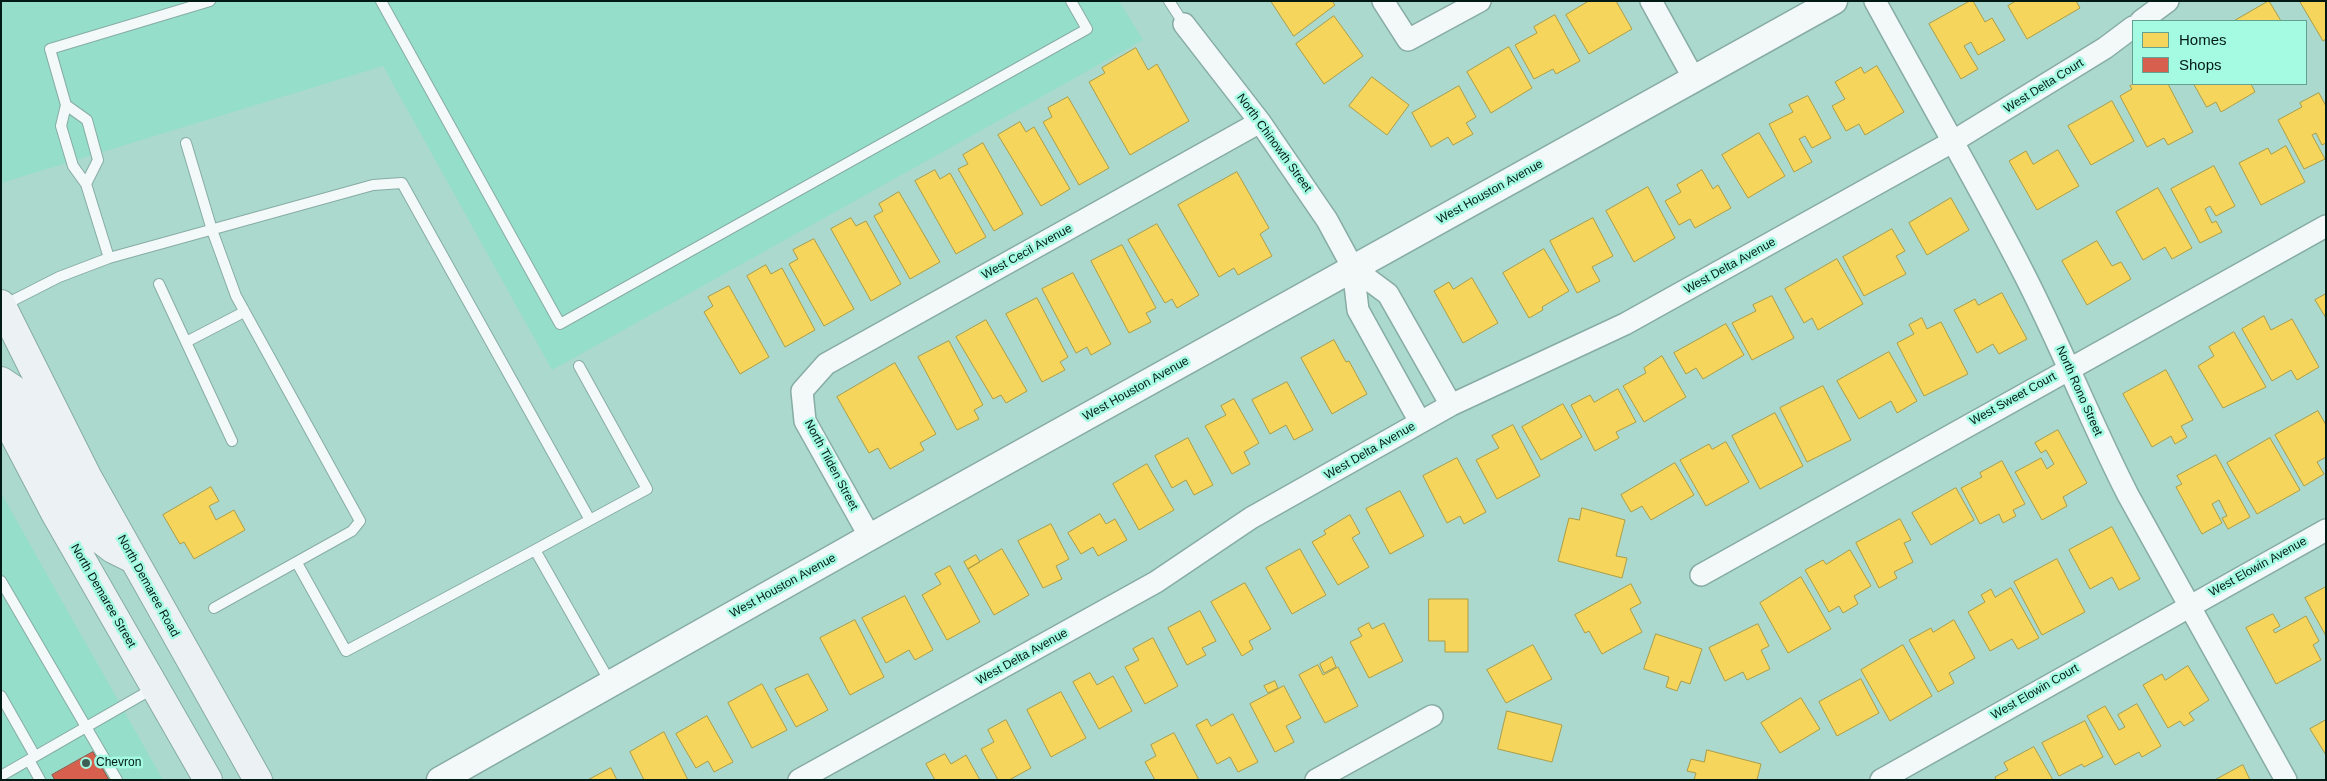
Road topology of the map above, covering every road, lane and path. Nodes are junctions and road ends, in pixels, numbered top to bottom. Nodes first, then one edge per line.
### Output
1 (210, 1) edge
2 (381, 1) edge
3 (1071, 1) edge
4 (1170, 1) edge
5 (1383, 1) edge
6 (1480, 1) edge
7 (1651, 1) edge
8 (1834, 1) edge
9 (1875, 1) edge
10 (2168, 1) edge
11 (2142, 20) edge
12 (1184, 24) joint
13 (2132, 28) edge
14 (1694, 79) junction
15 (66, 105) junction
16 (1260, 122) junction
17 (1952, 142) junction
18 (186, 143) dead end
19 (86, 184) junction
20 (2326, 226) edge
21 (212, 230) junction
22 (109, 258) junction
23 (1354, 268) junction
24 (159, 284) dead end
25 (2, 305) edge
26 (244, 312) junction
27 (186, 342) junction
28 (579, 366) dead end
29 (2069, 368) junction
30 (1, 381) edge
31 (802, 390) joint
32 (1451, 404) junction
33 (1, 410) edge
34 (1420, 422) junction
35 (232, 441) dead end
36 (590, 520) junction
37 (2326, 530) edge
38 (870, 537) junction
39 (535, 550) junction
40 (132, 559) junction
41 (297, 563) junction
42 (1701, 575) dead end
43 (1, 581) edge
44 (2190, 605) junction
45 (214, 608) dead end
46 (611, 683) junction
47 (156, 687) junction
48 (1, 696) edge
49 (1432, 716) dead end
50 (85, 728) junction
51 (32, 758) junction
52 (1, 776) edge
53 (40, 780) edge
54 (117, 780) edge
55 (208, 780) edge
56 (258, 780) edge
57 (440, 780) edge
58 (799, 780) edge
59 (1316, 780) edge
60 (1881, 780) edge
61 (2286, 780) edge

1 - 15 lane
2 - 3 lane
4 - 12 lane
5 - 6 street
7 - 14 street
8 - 14 street, West Houston Avenue
9 - 17 street, North Rono Street
10 - 11 street
12 - 16 street, North Chinowth Street
13 - 17 street, West Delta Court
14 - 23 street, West Houston Avenue
15 - 19 lane
15 - 19 lane
16 - 23 street, North Chinowth Street
16 - 31 street, West Cecil Avenue
17 - 29 street, North Rono Street
17 - 32 street, West Delta Avenue
18 - 21 lane
19 - 22 lane
20 - 29 street, West Sweet Court
21 - 22 lane
21 - 26 lane
21 - 36 lane
22 - 25 lane
23 - 32 street, North Chinowth Street
23 - 34 street, North Chinowth Street
23 - 38 street, West Houston Avenue
24 - 27 lane
25 - 40 main road, North Demaree Road
26 - 27 lane
26 - 41 lane
27 - 35 lane
28 - 36 lane
29 - 42 street, West Sweet Court
29 - 44 street, North Rono Street
30 - 40 main road
31 - 38 street, North Tilden Street
32 - 34 street, West Delta Avenue
33 - 47 main road, North Demaree Street
34 - 58 street, West Delta Avenue
36 - 39 lane
37 - 44 street, West Elowin Avenue
38 - 46 street, West Houston Avenue
39 - 41 lane
39 - 46 lane
40 - 56 main road, North Demaree Road
41 - 45 lane
43 - 50 lane
44 - 60 street, West Elowin Court
44 - 61 street, North Rono Street
46 - 57 street, West Houston Avenue
47 - 50 lane
47 - 55 main road, North Demaree Street
48 - 51 lane
49 - 59 street
50 - 51 lane
50 - 54 lane
51 - 52 lane
51 - 53 lane

